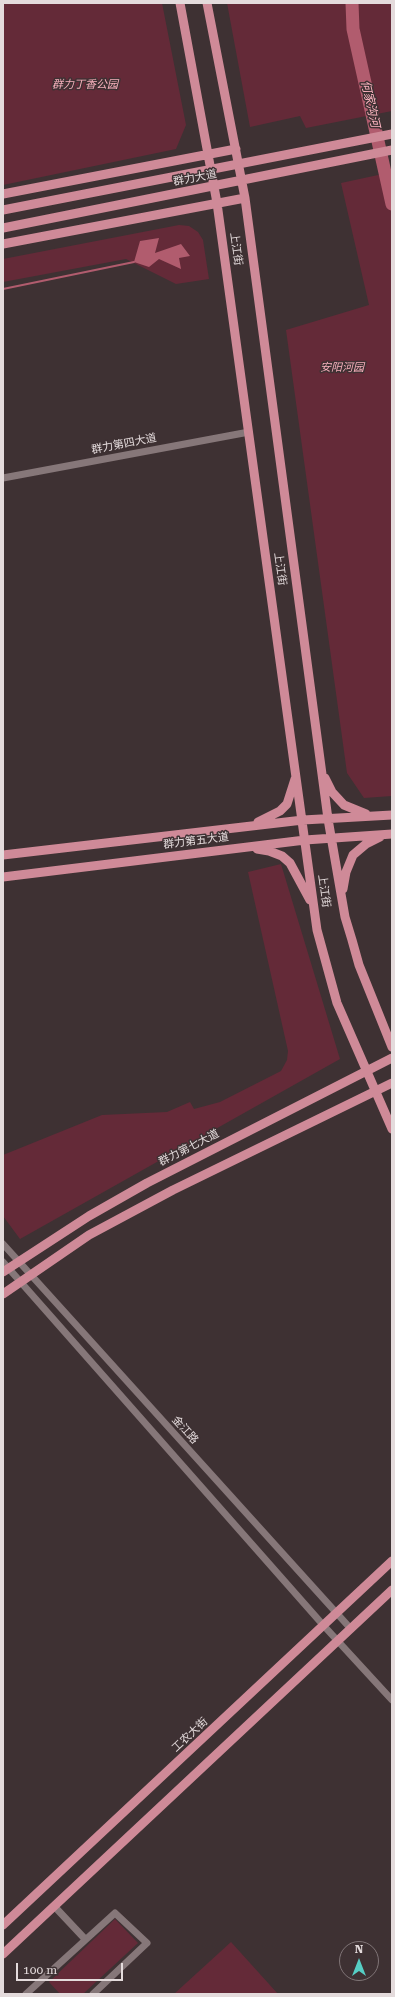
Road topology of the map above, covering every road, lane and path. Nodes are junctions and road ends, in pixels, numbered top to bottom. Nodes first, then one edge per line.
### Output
1 (180, 3) edge
2 (207, 3) edge
3 (392, 134) edge
4 (236, 149) junction
5 (392, 150) edge
6 (208, 154) junction
7 (3, 194) edge
8 (245, 198) junction
9 (217, 203) junction
10 (3, 210) edge
11 (3, 228) edge
12 (3, 244) edge
13 (249, 432) junction
14 (3, 478) edge
15 (322, 771) junction
16 (296, 772) junction
17 (392, 815) edge
18 (373, 816) junction
19 (328, 819) junction
20 (303, 820) junction
21 (247, 826) junction
22 (388, 834) edge
23 (331, 837) junction
24 (305, 840) junction
25 (245, 847) junction
26 (3, 855) edge
27 (3, 877) edge
28 (342, 896) junction
29 (313, 906) junction
30 (392, 1047) edge
31 (392, 1058) edge
32 (366, 1071) junction
33 (392, 1083) edge
34 (375, 1091) junction
35 (392, 1129) edge
36 (3, 1244) edge
37 (17, 1261) junction
38 (5, 1267) edge
39 (29, 1274) junction
40 (20, 1281) junction
41 (3, 1294) edge
42 (392, 1561) edge
43 (392, 1590) edge
44 (336, 1613) junction
45 (324, 1626) junction
46 (351, 1629) junction
47 (338, 1641) junction
48 (392, 1700) edge
49 (54, 1906) junction
50 (3, 1925) edge
51 (85, 1939) junction
52 (3, 1954) edge
53 (26, 1994) edge
54 (93, 1994) edge

1 - 6 main road, 上江街
2 - 4 main road, 上江街
3 - 10 main road, 群力大道
4 - 6 main road
4 - 8 main road, 上江街
5 - 11 main road, 群力大道
6 - 7 main road
6 - 9 main road, 上江街
8 - 9 main road
8 - 15 main road, 上江街
9 - 12 main road
9 - 13 main road, 上江街
13 - 14 street, 群力第四大道
13 - 16 main road, 上江街
15 - 18 main road
15 - 19 main road, 上江街
16 - 20 main road, 上江街
16 - 21 main road
17 - 18 main road, 群力第五大道
18 - 19 main road, 群力第五大道
19 - 20 main road, 群力第五大道
19 - 23 main road, 上江街
20 - 21 main road, 群力第五大道
20 - 24 main road, 上江街
21 - 26 main road, 群力第五大道
22 - 23 main road, 群力第五大道
22 - 28 main road
23 - 24 main road, 群力第五大道
23 - 28 main road, 上江街
24 - 25 main road, 群力第五大道
24 - 29 main road, 上江街
25 - 27 main road, 群力第五大道
25 - 29 main road
28 - 30 main road, 上江街
29 - 32 main road, 上江街
31 - 32 main road, 群力第七大道
32 - 34 main road, 上江街
32 - 37 main road, 群力第七大道
33 - 34 main road
34 - 35 main road, 上江街
34 - 39 main road
36 - 37 street, 金江路
37 - 38 main road, 群力第七大道
37 - 39 street, 金江路
38 - 40 street
39 - 40 main road
39 - 44 street, 金江路
40 - 41 main road
40 - 45 street
42 - 44 main road, 工农大街
43 - 46 main road
44 - 45 main road, 工农大街
44 - 46 street, 金江路
45 - 47 street
45 - 50 main road, 工农大街
46 - 47 main road
47 - 48 street
47 - 49 main road
49 - 51 street
49 - 52 main road
51 - 53 street
51 - 54 street

